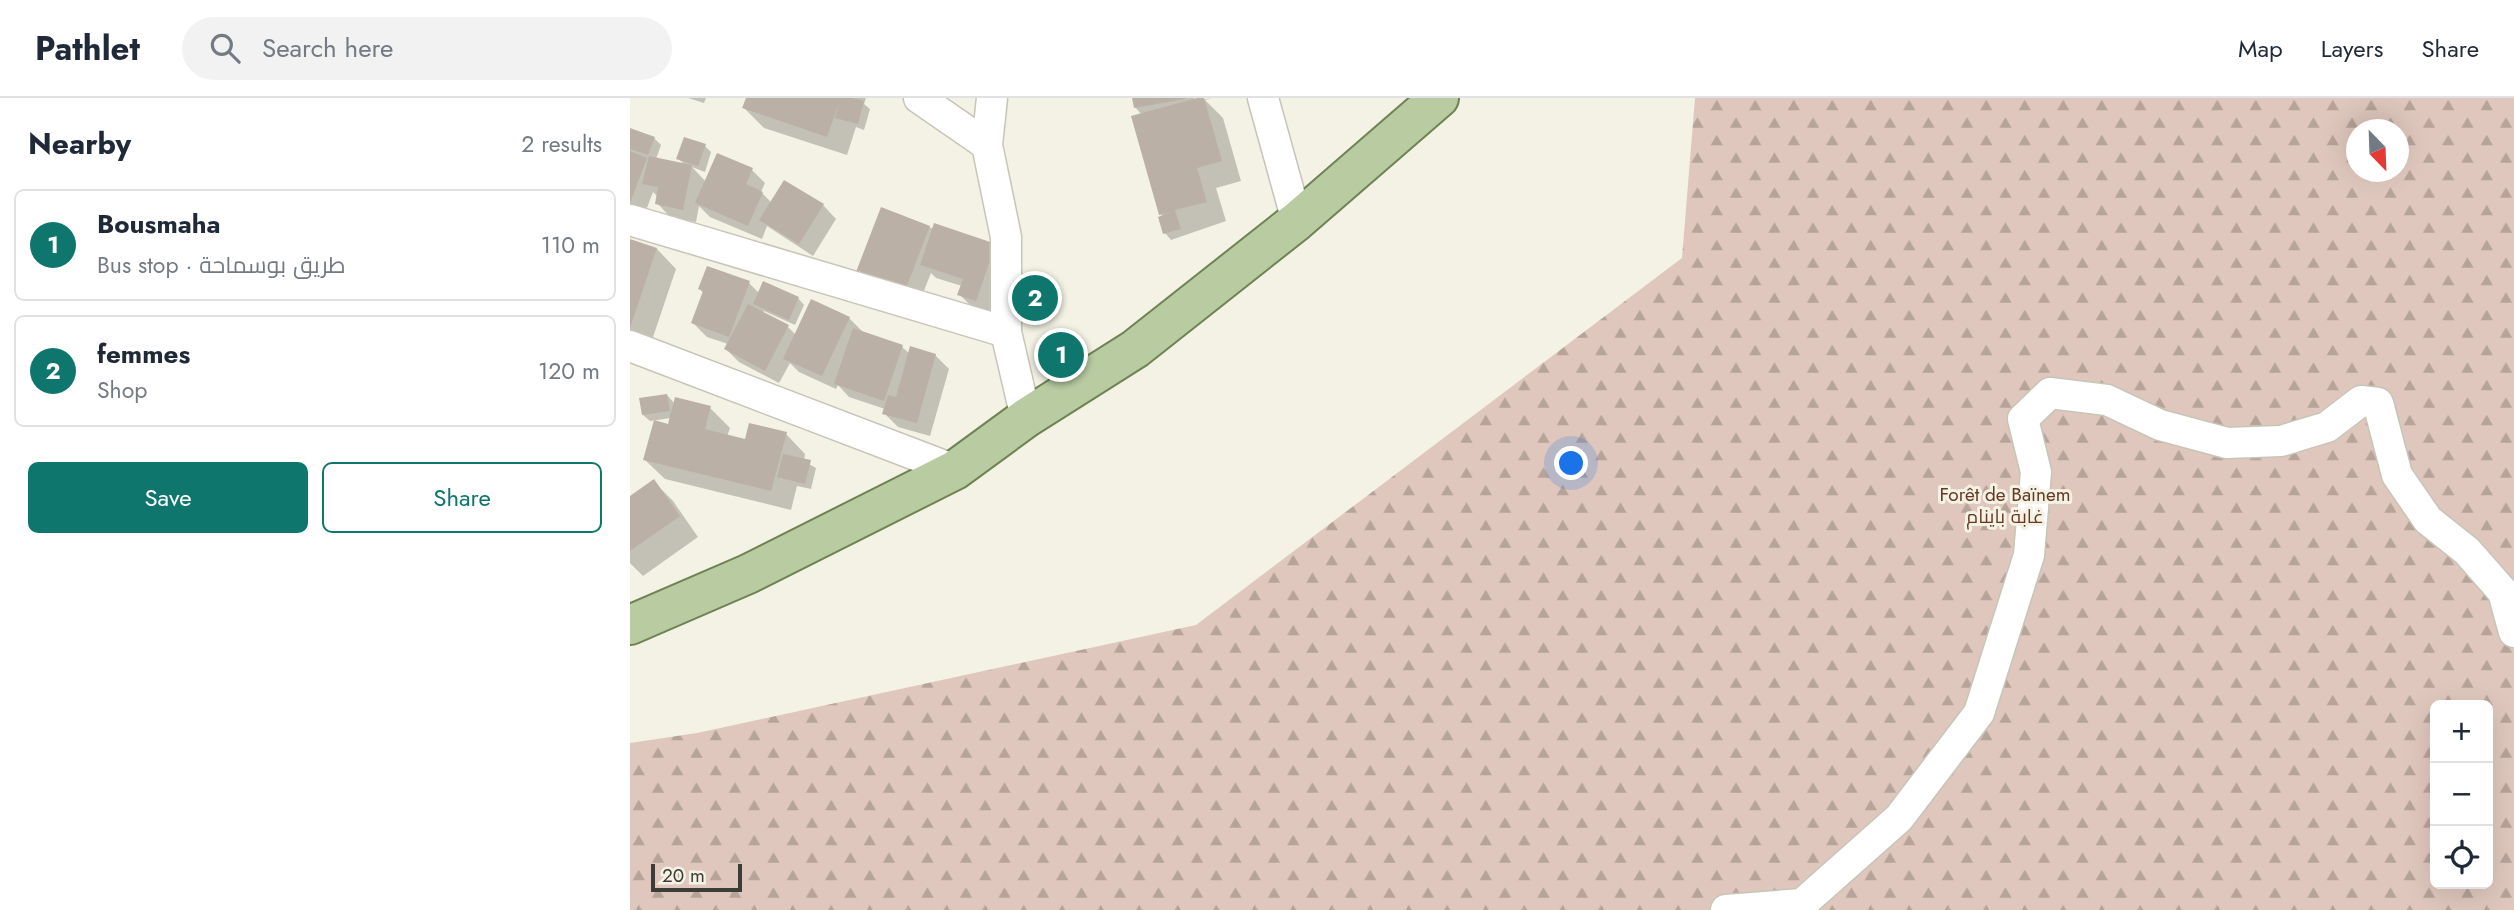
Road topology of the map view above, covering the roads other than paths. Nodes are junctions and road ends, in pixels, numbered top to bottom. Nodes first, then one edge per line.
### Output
1 (919, 98) edge
2 (992, 98) edge
3 (1263, 98) edge
4 (1439, 98) edge
5 (987, 145) junction
6 (630, 220) edge
7 (1297, 221) junction
8 (1006, 331) junction
9 (630, 346) edge
10 (1026, 418) junction
11 (955, 470) junction
12 (630, 625) edge
13 (2514, 632) edge
14 (1726, 910) edge

1 - 5 street
2 - 5 street
3 - 7 street
4 - 7 main road
5 - 8 street
6 - 8 street
7 - 10 main road
8 - 10 street
9 - 11 street
10 - 11 main road
11 - 12 main road
13 - 14 street

